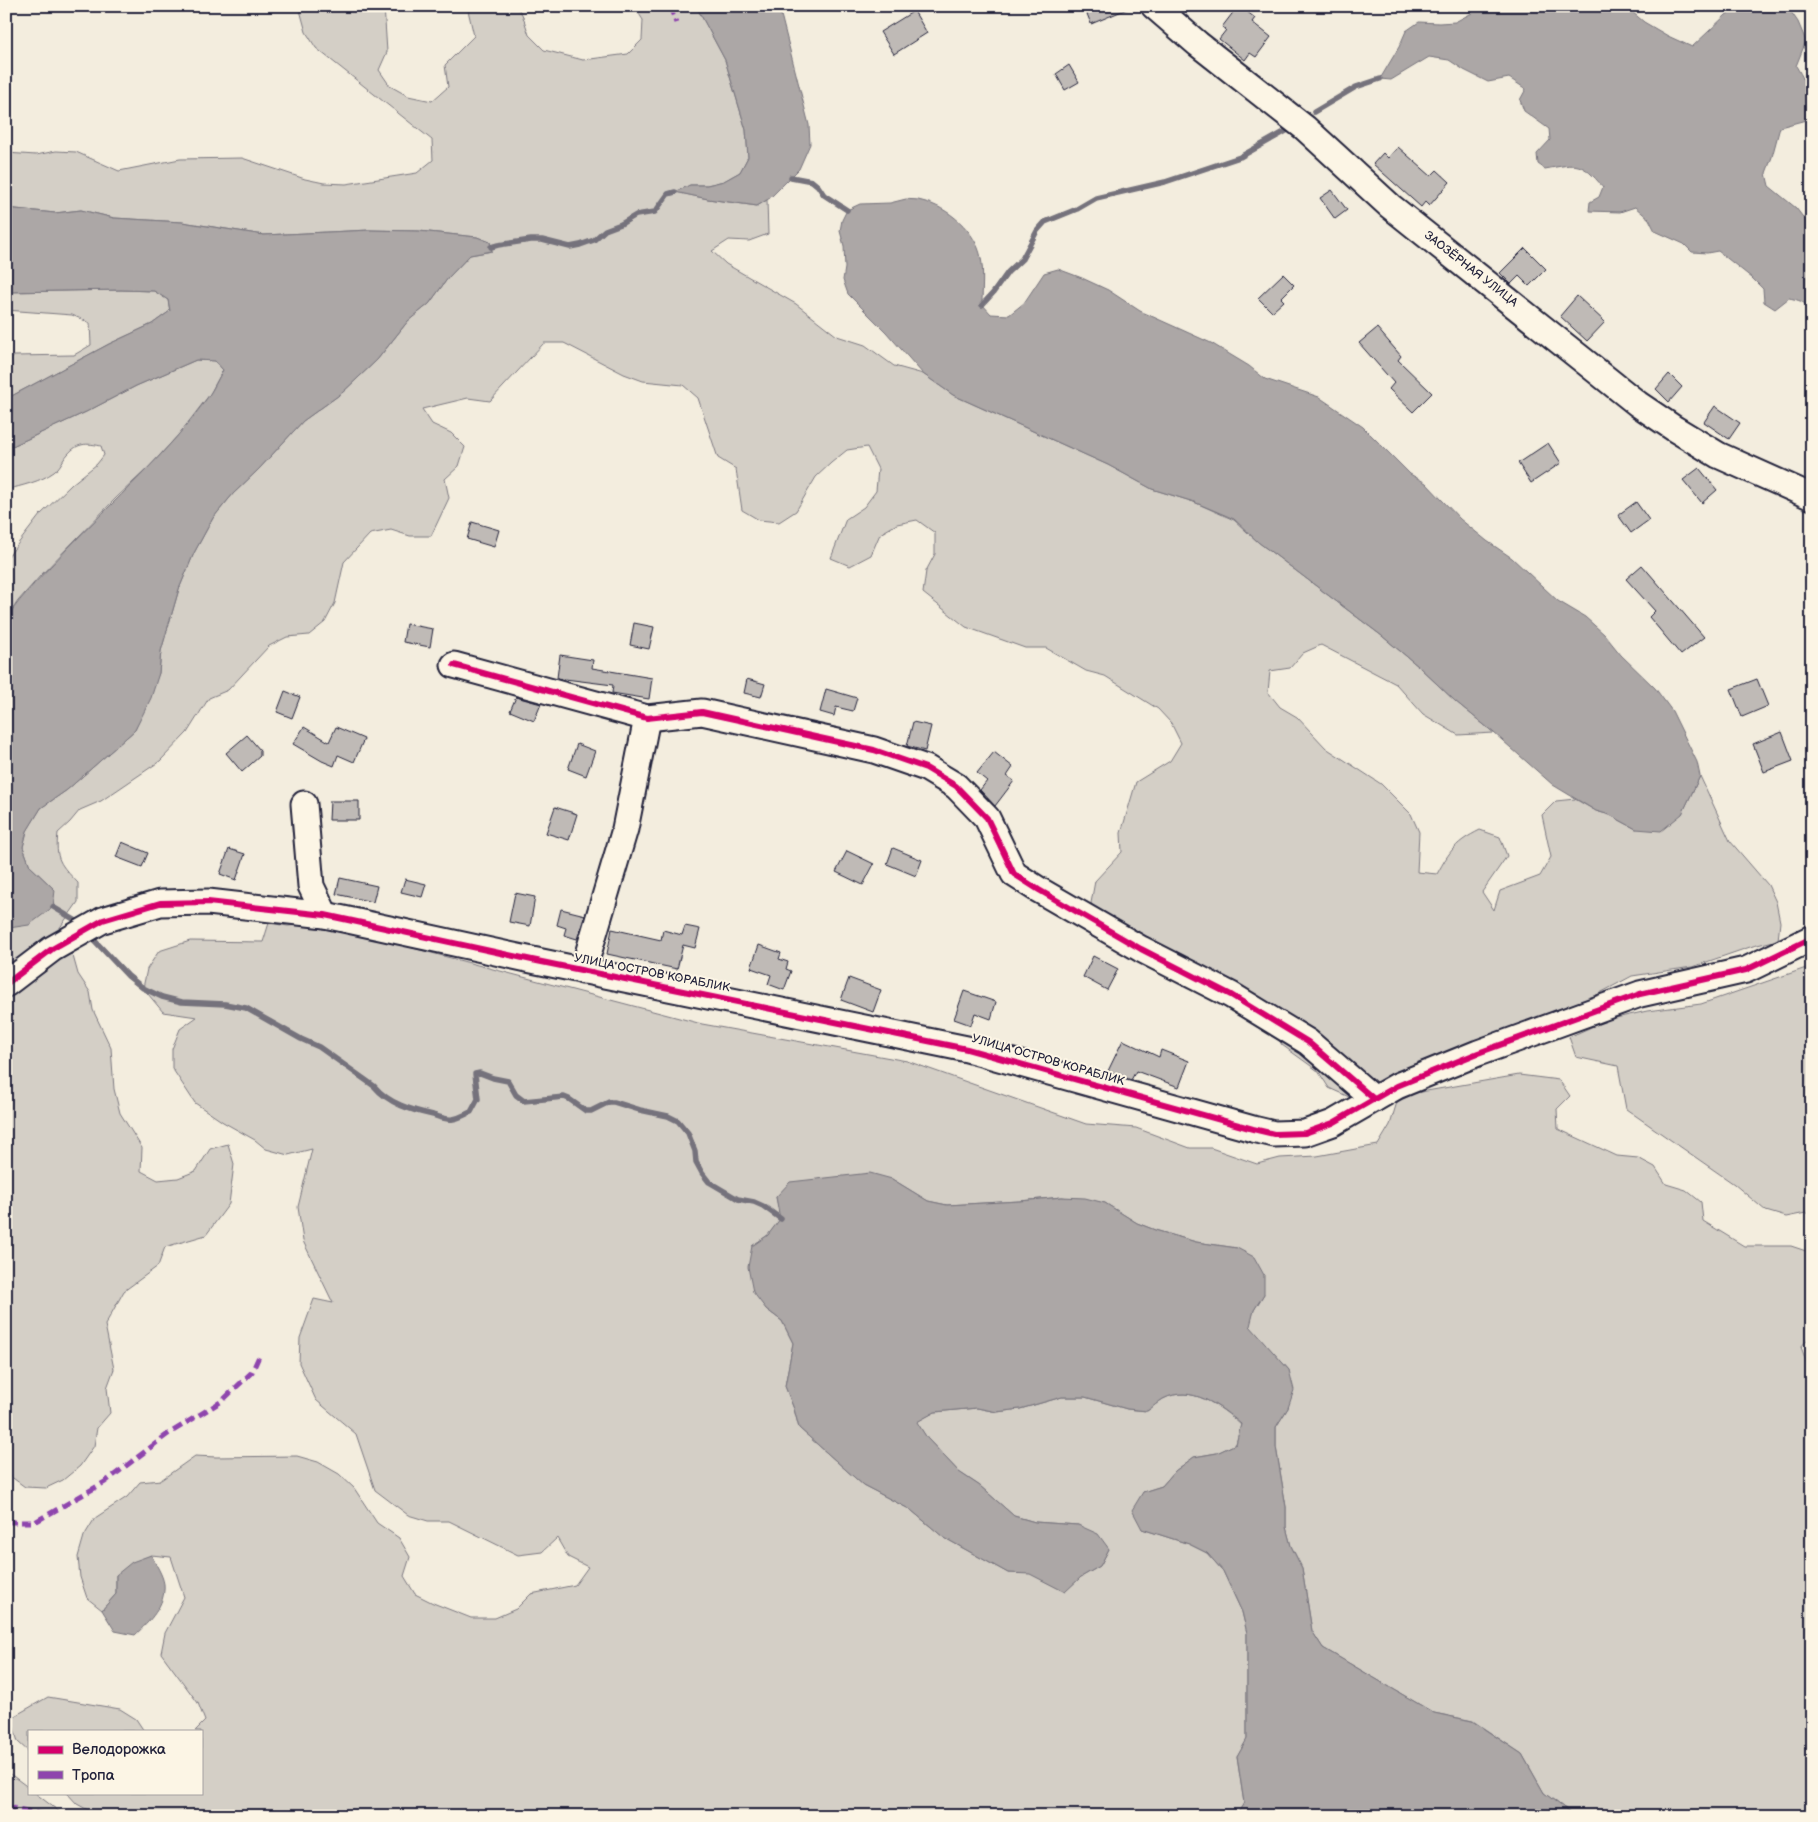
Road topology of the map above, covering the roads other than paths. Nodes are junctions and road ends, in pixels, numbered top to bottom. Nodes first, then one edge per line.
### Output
1 (1154, 6) edge
2 (1812, 497) edge
3 (454, 665) dead end
4 (647, 718) junction
5 (304, 804) dead end
6 (325, 915) junction
7 (1812, 938) edge
8 (583, 971) junction
9 (6, 984) edge
10 (1374, 1099) junction

1 - 2 street, ЗАОЗЁРНАЯ УЛИЦА
3 - 4 street
4 - 8 street
4 - 10 street
5 - 6 street
6 - 8 street, УЛИЦА ОСТРОВ КОРАБЛИК
6 - 9 street, УЛИЦА ОСТРОВ КОРАБЛИК
7 - 10 street, УЛИЦА ОСТРОВ КОРАБЛИК
8 - 10 street, УЛИЦА ОСТРОВ КОРАБЛИК

